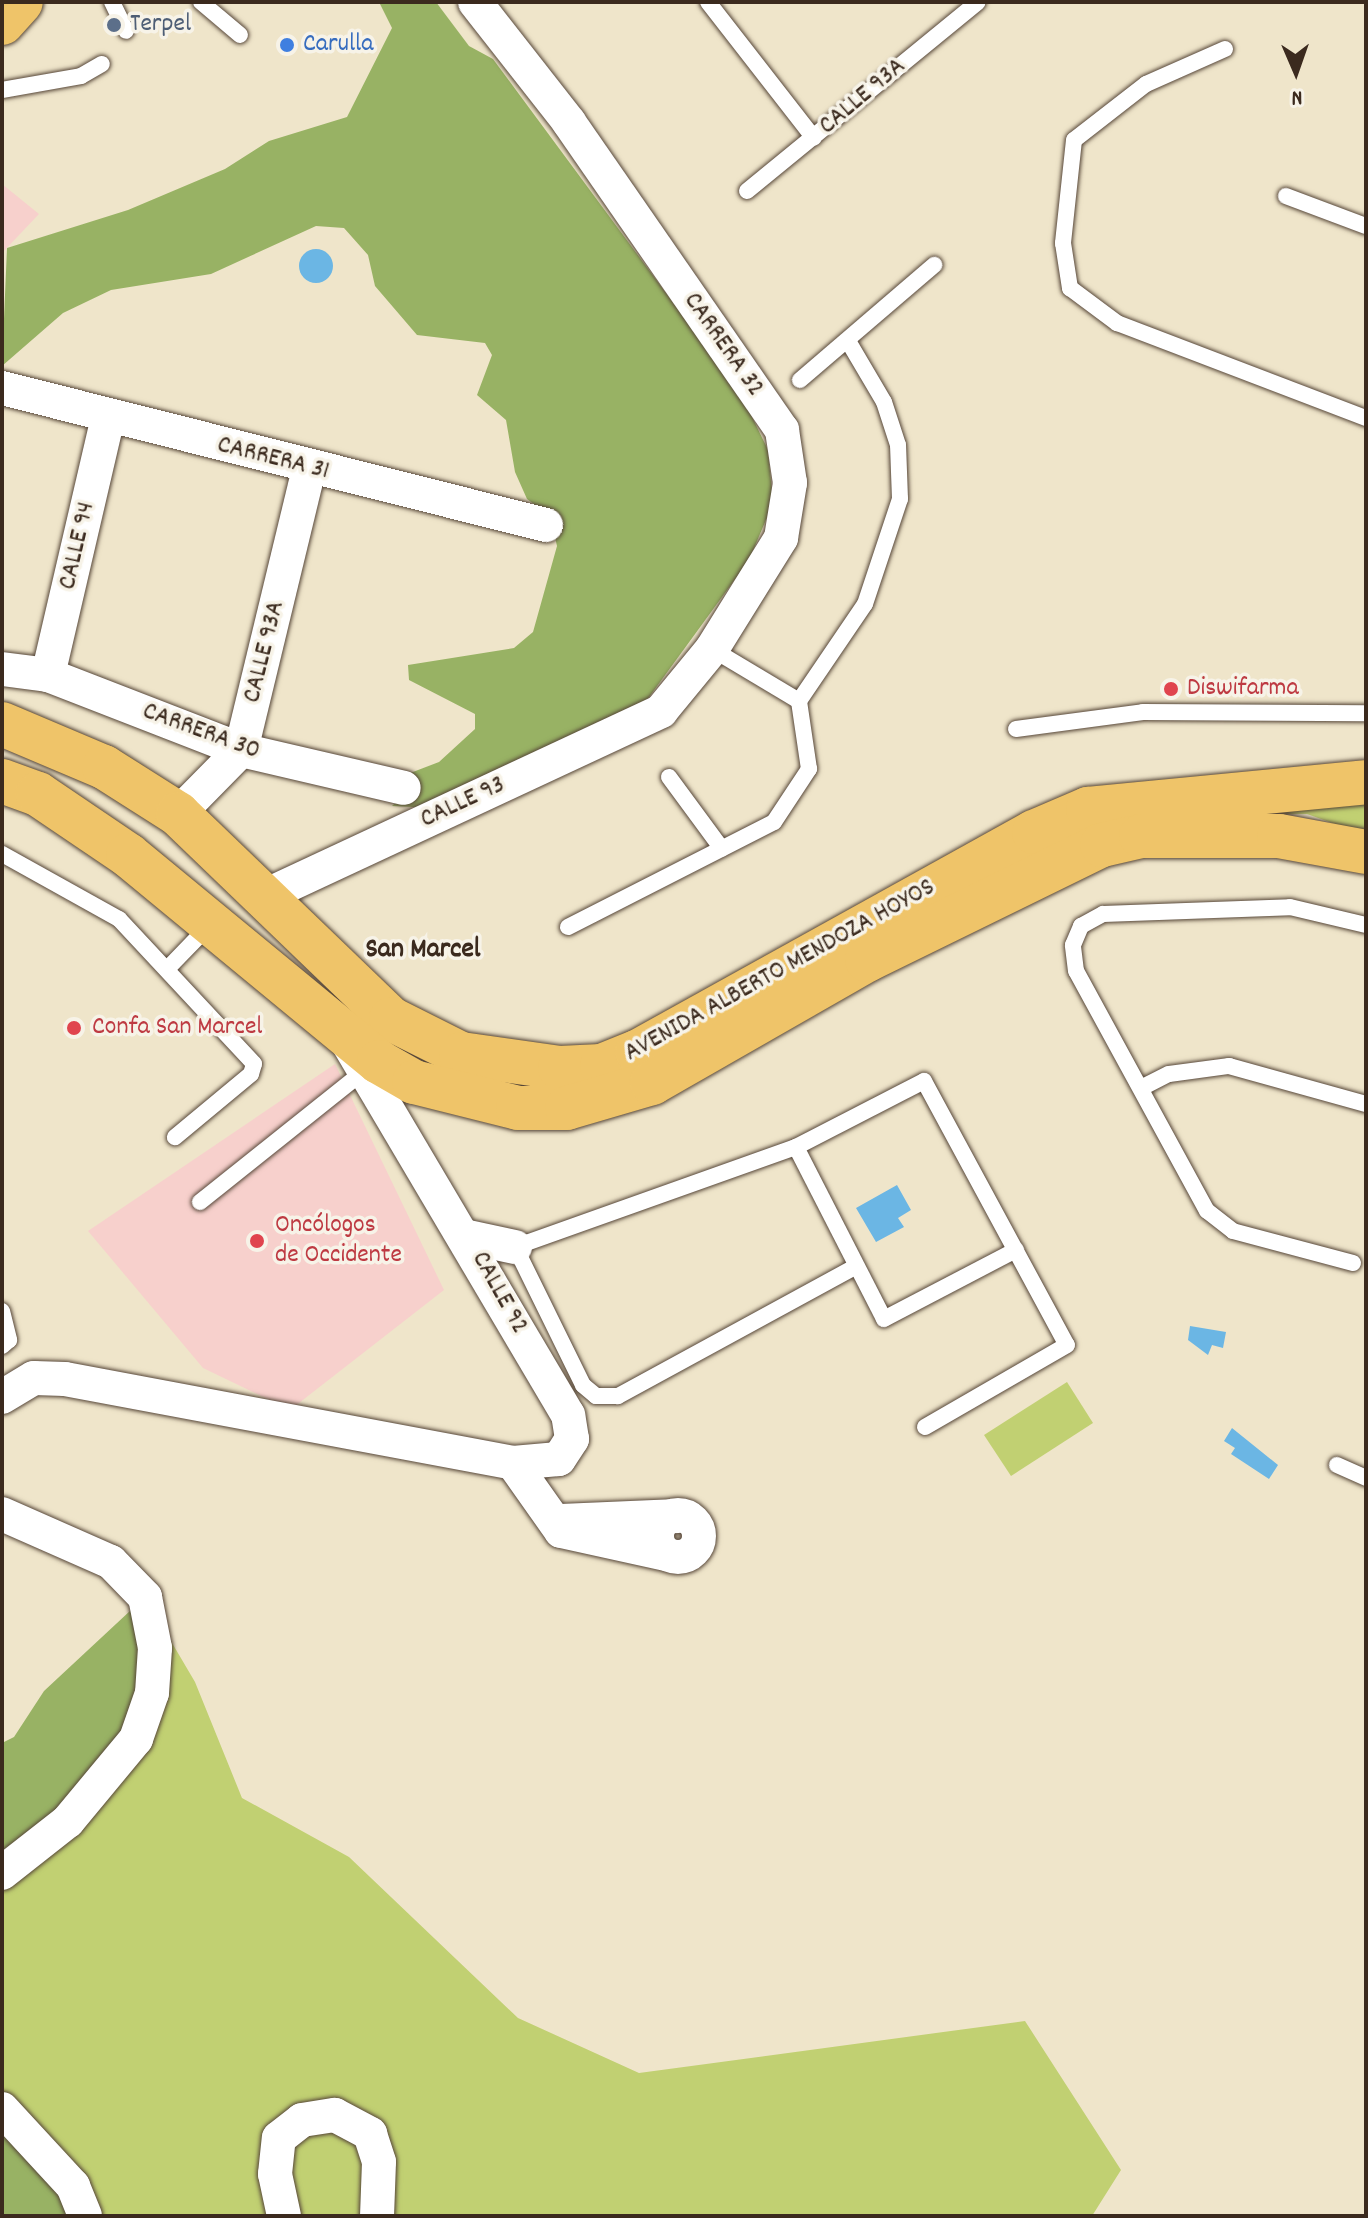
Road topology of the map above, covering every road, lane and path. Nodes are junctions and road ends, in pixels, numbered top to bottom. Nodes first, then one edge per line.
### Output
1 (21, 2) edge
2 (112, 2) edge
3 (201, 2) edge
4 (475, 2) edge
5 (978, 2) edge
6 (713, 4) edge
7 (2, 23) edge
8 (126, 31) dead end
9 (240, 35) dead end
10 (1225, 49) dead end
11 (102, 64) dead end
12 (2, 90) edge
13 (814, 138) junction
14 (747, 191) dead end
15 (1286, 196) dead end
16 (1366, 226) edge
17 (934, 265) dead end
18 (848, 341) junction
19 (800, 380) dead end
20 (2, 388) edge
21 (108, 417) junction
22 (1366, 418) edge
23 (309, 468) junction
24 (546, 525) dead end
25 (712, 649) junction
26 (2, 669) edge
27 (48, 675) junction
28 (799, 701) junction
29 (661, 711) joint
30 (1366, 713) edge
31 (2, 724) edge
32 (1016, 729) dead end
33 (241, 750) junction
34 (669, 777) dead end
35 (2, 781) edge
36 (1366, 782) edge
37 (404, 788) dead end
38 (178, 814) junction
39 (84, 824) junction
40 (722, 849) junction
41 (1366, 852) edge
42 (2, 854) edge
43 (265, 896) junction
44 (1366, 925) edge
45 (568, 927) dead end
46 (200, 935) junction
47 (170, 966) junction
48 (332, 1022) junction
49 (364, 1071) junction
50 (1141, 1088) junction
51 (401, 1094) junction
52 (1366, 1104) edge
53 (175, 1137) dead end
54 (796, 1147) junction
55 (200, 1202) dead end
56 (468, 1237) junction
57 (515, 1247) junction
58 (1016, 1250) junction
59 (1353, 1263) dead end
60 (853, 1268) junction
61 (2, 1311) edge
62 (2, 1346) edge
63 (2, 1397) edge
64 (925, 1427) dead end
65 (522, 1464) junction
66 (1337, 1465) dead end
67 (1366, 1478) edge
68 (2, 1514) edge
69 (553, 1522) junction
70 (2, 1873) edge
71 (2, 2109) edge
72 (85, 2216) edge
73 (284, 2216) edge
74 (377, 2216) edge

1 - 7 main road
2 - 8 lane
3 - 9 lane
4 - 25 street, CARRERA 32
5 - 13 lane, CALLE 93A
6 - 13 lane
10 - 22 lane
11 - 12 lane
13 - 14 lane, CALLE 93A
15 - 16 lane
17 - 18 lane
18 - 19 lane
18 - 28 lane
20 - 21 street, CARRERA 31
21 - 23 street, CARRERA 31
21 - 27 street, CALLE 94
23 - 24 street, CARRERA 31
23 - 33 street, CALLE 93A
25 - 28 lane
25 - 29 street, CARRERA 32
26 - 27 street, CARRERA 30
27 - 33 street, CARRERA 30
28 - 40 lane
29 - 43 street, CALLE 93
30 - 32 lane
31 - 38 main road, AVENIDA ALBERTO MENDOZA HOYOS
33 - 37 street, CARRERA 30
33 - 38 street
34 - 40 lane
35 - 39 main road, AVENIDA ALBERTO MENDOZA HOYOS
36 - 43 main road, AVENIDA ALBERTO MENDOZA HOYOS
38 - 43 main road, AVENIDA ALBERTO MENDOZA HOYOS
39 - 46 lane
39 - 48 main road, AVENIDA ALBERTO MENDOZA HOYOS
40 - 45 lane
41 - 51 main road, AVENIDA ALBERTO MENDOZA HOYOS
42 - 47 lane
44 - 50 lane
46 - 47 lane
46 - 48 lane
47 - 53 lane
48 - 49 street, CALLE 92
48 - 51 main road, AVENIDA ALBERTO MENDOZA HOYOS
49 - 51 street, CALLE 92
49 - 55 lane
50 - 52 lane
50 - 59 lane
51 - 56 street, CALLE 92
54 - 57 lane
54 - 58 lane
54 - 60 lane
56 - 57 street
56 - 65 street, CALLE 92
57 - 60 lane
58 - 60 lane
58 - 64 lane
61 - 62 lane
63 - 65 street
65 - 69 street
66 - 67 lane
68 - 70 street
69 - 69 street
71 - 72 street
73 - 74 street

